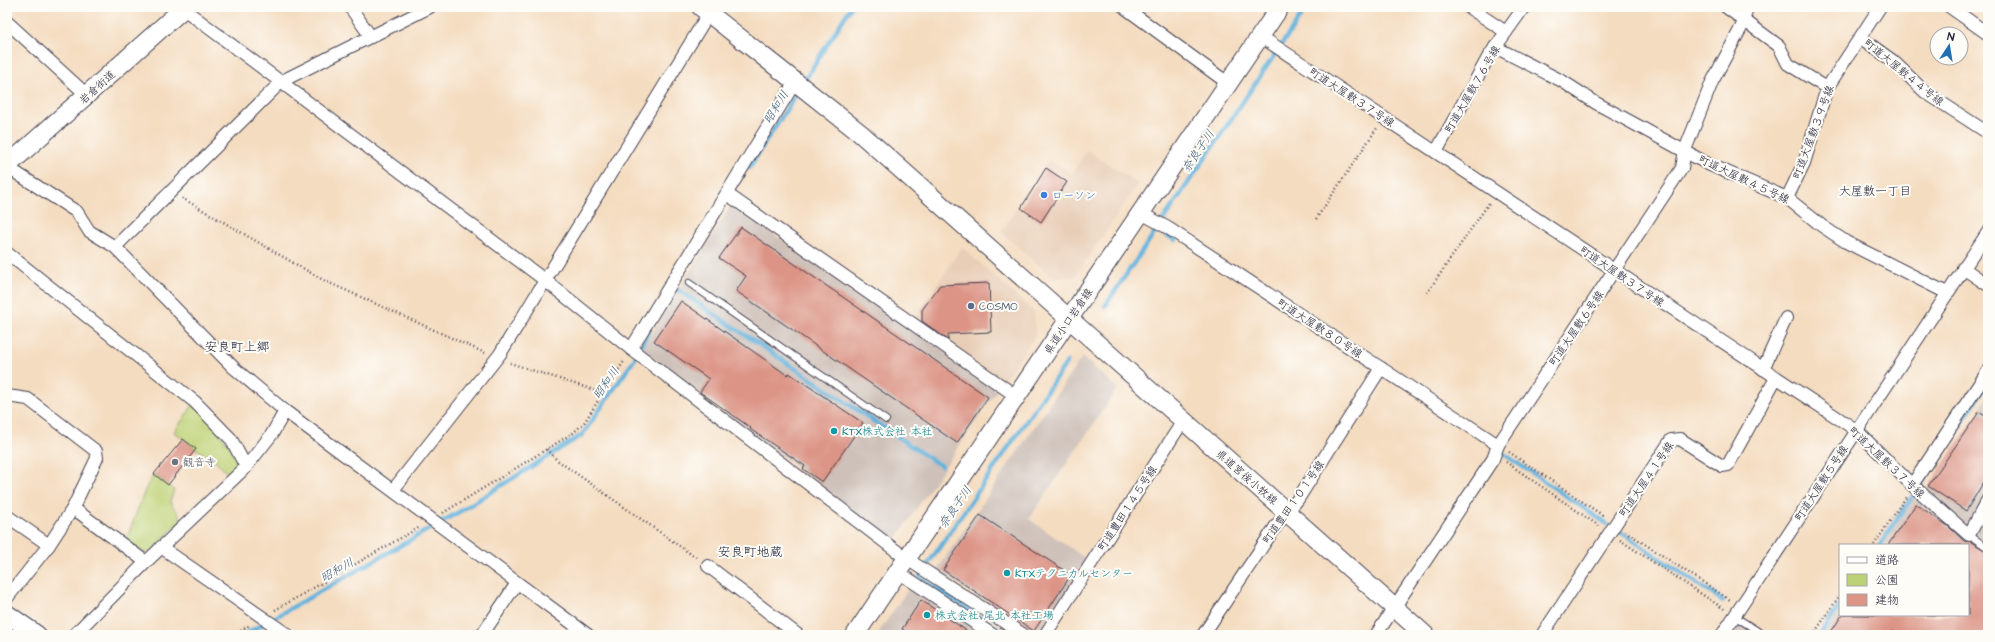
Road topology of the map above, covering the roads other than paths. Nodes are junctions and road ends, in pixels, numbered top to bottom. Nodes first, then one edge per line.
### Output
1 (350, 7) edge
2 (430, 7) edge
3 (1124, 7) edge
4 (1280, 7) edge
5 (1468, 7) edge
6 (1524, 7) edge
7 (1726, 7) edge
8 (1747, 7) edge
9 (1880, 7) edge
10 (1950, 7) edge
11 (183, 8) edge
12 (708, 9) edge
13 (1744, 19) junction
14 (7, 22) edge
15 (1506, 32) junction
16 (1988, 34) edge
17 (371, 36) junction
18 (1260, 36) junction
19 (1860, 38) junction
20 (1495, 47) junction
21 (282, 81) junction
22 (1228, 84) junction
23 (800, 86) junction
24 (1828, 88) junction
25 (88, 96) junction
26 (1988, 134) edge
27 (1685, 150) junction
28 (1436, 152) junction
29 (7, 167) edge
30 (731, 197) junction
31 (1787, 198) junction
32 (1141, 213) junction
33 (1988, 232) edge
34 (115, 247) junction
35 (7, 254) edge
36 (1963, 268) junction
37 (1615, 272) junction
38 (546, 281) junction
39 (689, 283) dead end
40 (1988, 285) edge
41 (1947, 293) junction
42 (1786, 318) dead end
43 (1068, 320) junction
44 (631, 349) junction
45 (1381, 368) junction
46 (1763, 369) junction
47 (1988, 371) edge
48 (1776, 378) junction
49 (7, 396) edge
50 (1016, 396) junction
51 (285, 411) junction
52 (886, 420) dead end
53 (1183, 420) junction
54 (1856, 430) junction
55 (1498, 445) junction
56 (246, 467) junction
57 (1912, 485) junction
58 (393, 490) junction
59 (1988, 499) edge
60 (73, 508) junction
61 (1287, 512) junction
62 (7, 516) edge
63 (1969, 535) junction
64 (48, 545) junction
65 (161, 547) junction
66 (1988, 548) edge
67 (146, 562) junction
68 (902, 565) junction
69 (708, 566) road end
70 (517, 584) junction
71 (7, 598) edge
72 (1394, 608) junction
73 (7, 614) edge
74 (1734, 616) junction
75 (37, 635) edge
76 (74, 635) edge
77 (288, 635) edge
78 (482, 635) edge
79 (588, 635) edge
80 (798, 635) edge
81 (855, 635) edge
82 (993, 635) edge
83 (1024, 635) edge
84 (1045, 635) edge
85 (1203, 635) edge
86 (1376, 635) edge
87 (1425, 635) edge
88 (1542, 635) edge
89 (1722, 635) edge
90 (1764, 635) edge

1 - 17 street
2 - 17 street
3 - 22 street
4 - 18 main road, 県道小口岩倉線
5 - 15 street
6 - 15 street, 町道大屋敷７６号線
7 - 13 street
8 - 13 street, 町道大屋敷６号線
9 - 19 street, 町道大屋敷３９号線
10 - 16 street
11 - 21 street
11 - 25 main road, 岩倉街道
12 - 23 main road, 県道宮後小牧線
12 - 38 street
13 - 24 street
13 - 27 street, 町道大屋敷６号線
14 - 25 street
15 - 20 street, 町道大屋敷７６号線
17 - 21 street
18 - 22 main road, 県道小口岩倉線
18 - 28 street, 町道大屋敷３７号線
19 - 24 street, 町道大屋敷３９号線
19 - 26 street, 町道大屋敷４４号線
20 - 27 street, 町道大屋敷４５号線
20 - 28 street, 町道大屋敷７６号線
21 - 34 street
21 - 38 street
22 - 32 main road, 県道小口岩倉線
23 - 30 street
23 - 43 main road, 県道宮後小牧線
24 - 31 street, 町道大屋敷３９号線
25 - 29 main road, 岩倉街道
27 - 31 street, 町道大屋敷４５号線
27 - 37 street, 町道大屋敷６号線
28 - 37 street, 町道大屋敷３７号線
29 - 34 street
30 - 44 street
30 - 50 street
31 - 41 street, 町道大屋敷４５号線
32 - 43 main road, 県道小口岩倉線
32 - 45 street, 町道大屋敷８０号線
33 - 36 street, 町道大屋敷５号線
34 - 51 street
35 - 56 street
36 - 40 street
36 - 41 street, 町道大屋敷５号線
37 - 46 street, 町道大屋敷３７号線
37 - 55 street, 町道大屋敷６号線
38 - 44 street
38 - 58 street
39 - 52 lane
41 - 54 street, 町道大屋敷５号線
42 - 46 street
43 - 50 main road, 県道小口岩倉線
43 - 53 main road, 県道宮後小牧線
44 - 68 street
45 - 55 street, 町道大屋敷８０号線
45 - 61 street, 町道豊田１０１号線
46 - 48 street, 町道大屋敷３７号線
47 - 57 street
48 - 54 street, 町道大屋敷３７号線
48 - 88 street, 町道大屋４１号線
49 - 60 street
50 - 68 main road, 県道小口岩倉線
51 - 56 street
51 - 58 street
53 - 61 main road, 県道宮後小牧線
53 - 84 street, 町道豊田１４５号線
54 - 57 street, 町道大屋敷３７号線
54 - 74 street, 町道大屋敷５号線
55 - 72 street, 町道大屋敷６号線
56 - 65 street
57 - 63 street, 町道大屋敷３７号線
58 - 70 street
59 - 63 street
60 - 64 street
60 - 67 street
61 - 72 main road, 県道宮後小牧線
61 - 85 street, 町道豊田１０１号線
62 - 64 street
63 - 66 lane
64 - 71 street
65 - 67 street
65 - 77 street
67 - 76 street
68 - 81 main road, 県道小口岩倉線
68 - 82 street
68 - 83 street
69 - 80 street
70 - 78 street
70 - 79 street
72 - 86 street, 町道大屋敷６号線
72 - 87 main road, 県道宮後小牧線
73 - 75 main road
74 - 89 street, 町道大屋敷５号線
74 - 90 lane

